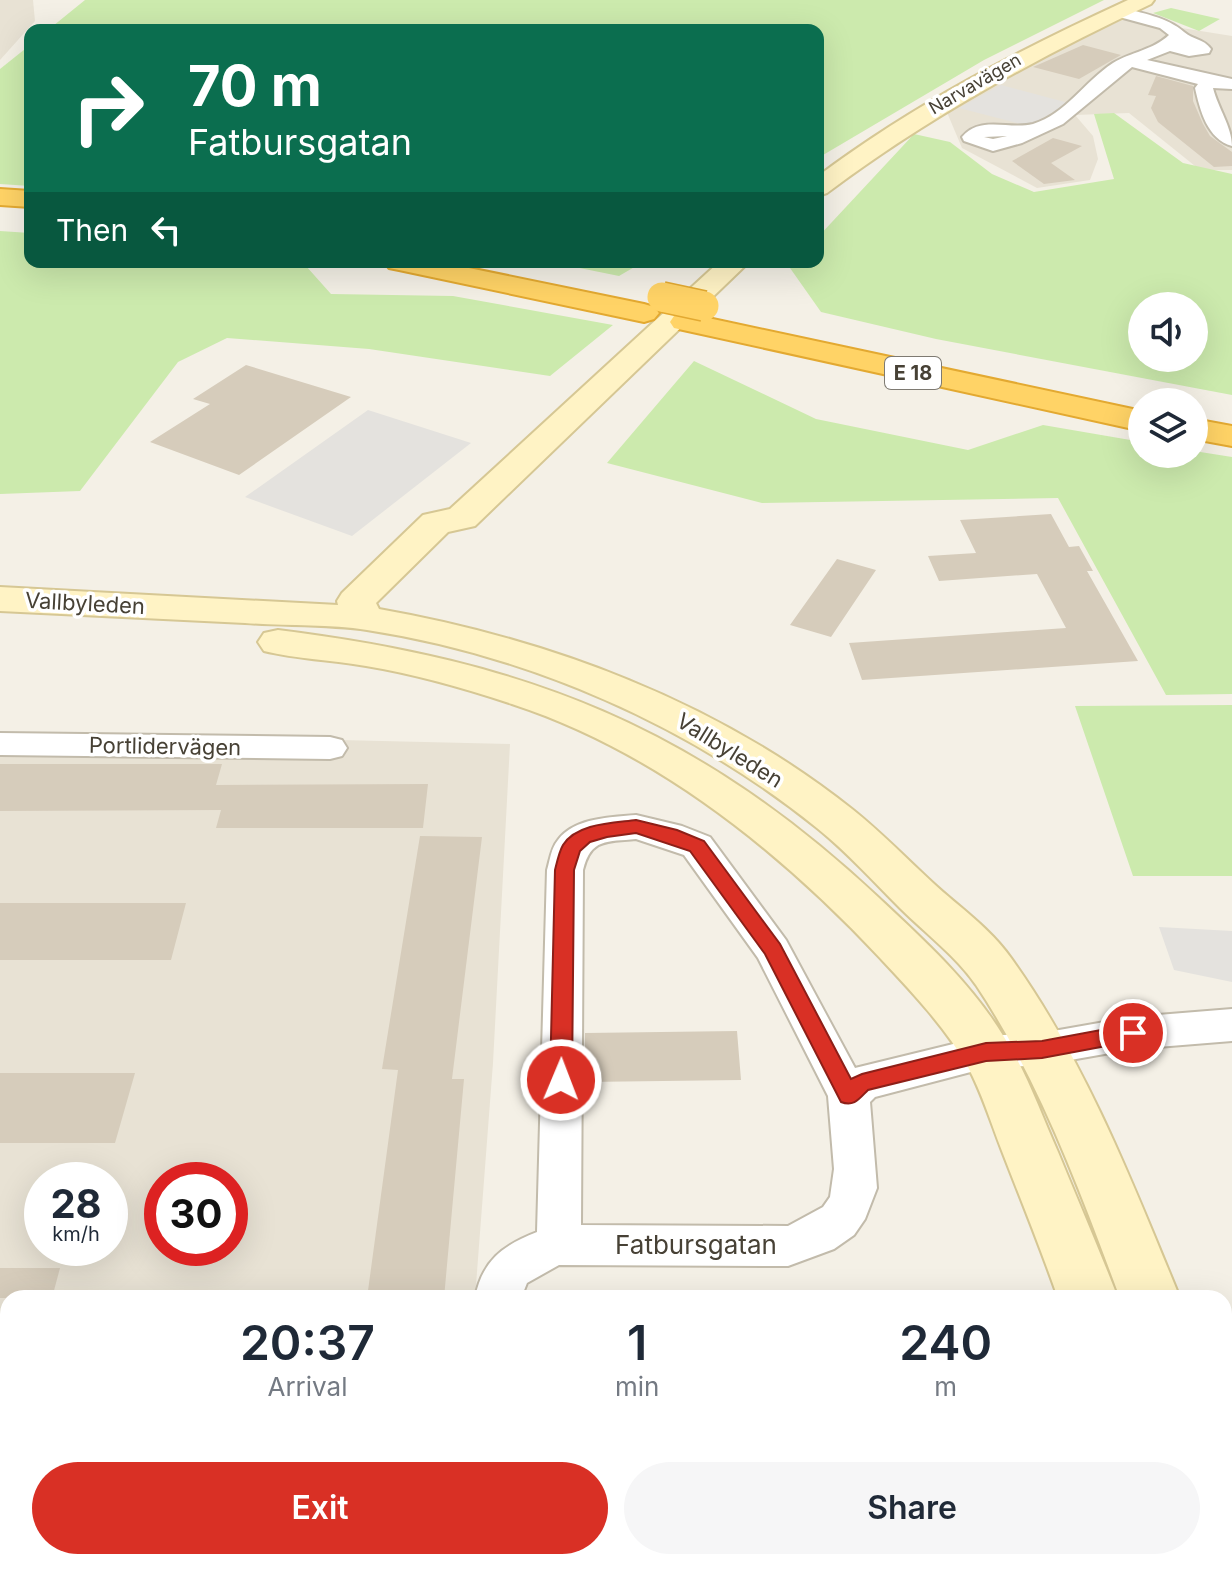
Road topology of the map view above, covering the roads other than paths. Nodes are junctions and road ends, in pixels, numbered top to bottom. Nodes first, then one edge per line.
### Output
1 (1144, 0) edge
2 (1118, 12) junction
3 (1130, 61) junction
4 (1209, 81) junction
5 (1232, 84) edge
6 (1029, 131) dead end
7 (1232, 140) edge
8 (824, 183) edge
9 (0, 197) edge
10 (24, 199) edge
11 (0, 212) edge
12 (24, 213) edge
13 (434, 268) edge
14 (521, 268) edge
15 (729, 268) edge
16 (653, 305) junction
17 (695, 314) junction
18 (1128, 396) edge
19 (1208, 411) edge
20 (1232, 415) edge
21 (1128, 418) edge
22 (1208, 432) edge
23 (1232, 436) edge
24 (462, 518) junction
25 (412, 584) junction
26 (0, 599) edge
27 (0, 628) edge
28 (435, 631) junction
29 (355, 633) junction
30 (0, 744) edge
31 (330, 748) dead end
32 (1232, 1025) edge
33 (1042, 1049) junction
34 (986, 1052) junction
35 (849, 1096) junction
36 (559, 1245) junction
37 (499, 1290) edge
38 (1085, 1290) edge
39 (1147, 1290) edge

1 - 2 main road, Narvavägen
2 - 3 street
2 - 8 main road, Narvavägen
3 - 4 street
3 - 6 street
4 - 5 street
4 - 7 street
9 - 10 highway
11 - 12 highway
13 - 16 highway, E 18
14 - 16 highway, E 18
15 - 24 main road
16 - 17 highway, E 18
17 - 18 highway, E 18
17 - 21 highway, E 18
19 - 20 highway
22 - 23 highway
24 - 25 main road
24 - 29 main road
25 - 28 main road
25 - 29 main road
26 - 29 main road, Vallbyleden
27 - 29 main road, Vallbyleden
28 - 29 main road, Vallbyleden
28 - 33 main road, Vallbyleden
29 - 34 main road, Vallbyleden
30 - 31 street, Portlidervägen
32 - 33 street
33 - 34 street
33 - 39 main road, Vallbyleden
34 - 35 street
34 - 38 main road, Vallbyleden
35 - 36 street, Fatbursgatan
35 - 36 street, Fatbursgatan
36 - 37 street, Fatbursgatan

